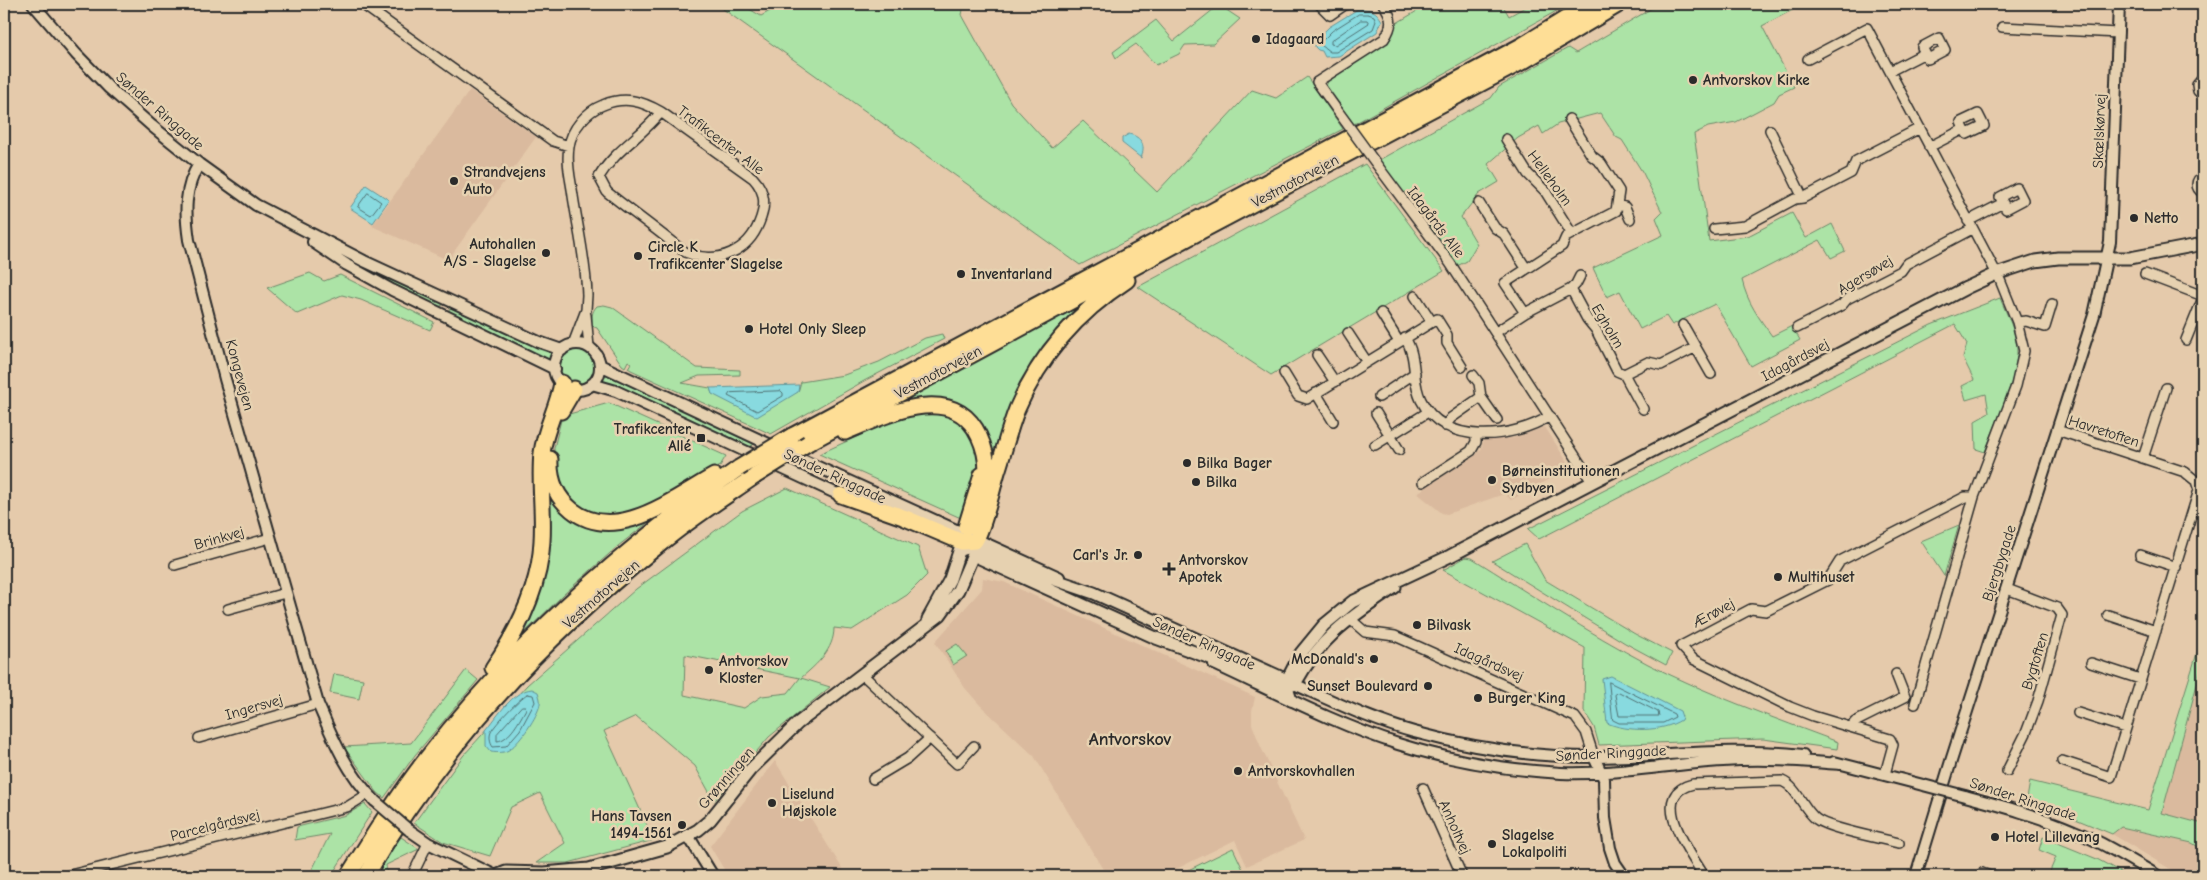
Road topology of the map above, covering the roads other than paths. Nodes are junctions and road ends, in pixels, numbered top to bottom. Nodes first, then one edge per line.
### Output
1 (34, 4) edge
2 (362, 4) edge
3 (1319, 4) edge
4 (1346, 4) edge
5 (1383, 4) edge
6 (1590, 4) edge
7 (1619, 4) edge
8 (2118, 4) edge
9 (2002, 28) dead end
10 (2118, 33) junction
11 (1925, 53) dead end
12 (1808, 59) dead end
13 (1890, 71) junction
14 (2203, 78) edge
15 (2203, 95) edge
16 (662, 112) junction
17 (1569, 119) dead end
18 (1920, 128) junction
19 (1964, 129) dead end
20 (1770, 130) dead end
21 (1506, 139) dead end
22 (569, 146) junction
23 (1930, 147) junction
24 (199, 164) junction
25 (2203, 176) edge
26 (2203, 193) edge
27 (1803, 198) junction
28 (1479, 203) dead end
29 (2003, 203) dead end
30 (1617, 204) junction
31 (1630, 219) dead end
32 (283, 221) junction
33 (1970, 225) junction
34 (1714, 230) dead end
35 (1201, 231) junction
36 (1572, 234) junction
37 (2203, 244) edge
38 (2108, 259) junction
39 (1526, 268) junction
40 (1996, 274) junction
41 (2145, 274) dead end
42 (1580, 276) dead end
43 (1570, 289) junction
44 (1415, 296) dead end
45 (2203, 297) edge
46 (2052, 304) dead end
47 (586, 310) junction
48 (1381, 313) dead end
49 (1525, 313) junction
50 (1432, 322) junction
51 (2017, 322) junction
52 (1683, 325) dead end
53 (1797, 328) dead end
54 (1496, 332) junction
55 (1348, 333) dead end
56 (1402, 340) junction
57 (2186, 340) dead end
58 (573, 344) junction
59 (589, 347) junction
60 (1694, 348) junction
61 (562, 350) junction
62 (1317, 355) dead end
63 (1367, 362) junction
64 (600, 365) junction
65 (1462, 367) dead end
66 (1415, 373) junction
67 (1284, 374) dead end
68 (1624, 374) junction
69 (1711, 374) dead end
70 (1473, 375) dead end
71 (564, 381) junction
72 (1335, 382) junction
73 (592, 384) junction
74 (2166, 388) dead end
75 (1316, 393) junction
76 (1379, 397) dead end
77 (1481, 397) junction
78 (1644, 409) dead end
79 (1428, 412) junction
80 (1376, 413) dead end
81 (1550, 416) junction
82 (1497, 420) dead end
83 (1333, 421) dead end
84 (1446, 426) junction
85 (2057, 430) junction
86 (1476, 434) junction
87 (1390, 436) junction
88 (811, 445) junction
89 (1375, 445) dead end
90 (1400, 450) dead end
91 (2143, 458) junction
92 (736, 467) junction
93 (1423, 482) dead end
94 (1592, 482) junction
95 (841, 495) joint
96 (1974, 497) junction
97 (270, 538) junction
98 (968, 543) junction
99 (2140, 555) dead end
100 (175, 565) dead end
101 (2176, 567) junction
102 (1421, 570) junction
103 (2006, 589) junction
104 (285, 593) junction
105 (228, 608) dead end
106 (2108, 615) dead end
107 (1350, 618) junction
108 (2156, 631) junction
109 (918, 632) junction
110 (1156, 638) junction
111 (2091, 663) dead end
112 (862, 674) junction
113 (1896, 674) dead end
114 (2140, 679) junction
115 (1290, 684) junction
116 (1291, 700) junction
117 (318, 704) junction
118 (1916, 704) dead end
119 (2078, 713) dead end
120 (1851, 727) junction
121 (2125, 728) junction
122 (199, 738) dead end
123 (930, 738) junction
124 (974, 746) dead end
125 (428, 757) junction
126 (1594, 757) junction
127 (2062, 761) dead end
128 (1840, 764) junction
129 (1601, 772) junction
130 (2007, 772) dead end
131 (1884, 774) junction
132 (873, 779) dead end
133 (1423, 788) dead end
134 (372, 797) junction
135 (689, 837) junction
136 (428, 843) junction
137 (1899, 843) dead end
138 (1620, 875) edge
139 (66, 876) edge
140 (348, 876) edge
141 (366, 876) edge
142 (412, 876) edge
143 (496, 876) edge
144 (713, 876) edge
145 (1462, 876) edge
146 (1704, 876) edge
147 (1916, 876) edge
148 (1981, 876) edge
149 (1990, 876) edge
150 (2158, 876) edge

1 - 24 street, Sønder Ringgade
2 - 22 street
3 - 4 street
5 - 54 street, Idagårds Alle, bridge
6 - 92 highway, Vestmotorvejen, bridge
7 - 35 highway, Vestmotorvejen
8 - 10 street, Skælskørvej
9 - 10 street
10 - 38 street, Skælskørvej
11 - 13 street
12 - 13 street
13 - 18 street
14 - 15 street
16 - 16 street, Trafikcenter Alle
16 - 22 street, Trafikcenter Alle
17 - 30 street
18 - 23 street
18 - 27 street
19 - 23 street
20 - 27 street
21 - 36 street, Helleholm
22 - 47 street, Trafikcenter Alle
23 - 33 street
24 - 32 street, Sønder Ringgade
24 - 97 street, Kongevejen
25 - 26 street
27 - 34 street
28 - 39 street
29 - 33 street, Agersøvej
30 - 31 street
30 - 36 street
32 - 61 street, Sønder Ringgade
32 - 71 street, Sønder Ringgade
33 - 40 street
33 - 53 street, Agersøvej
35 - 88 highway, Vestmotorvejen
35 - 98 highway
36 - 39 street
37 - 38 main road, Idagårdsvej
38 - 40 main road, Idagårdsvej
38 - 85 street, Bjergbygade
39 - 49 street
40 - 51 street
40 - 94 main road, Idagårdsvej
41 - 45 street
42 - 43 street
43 - 49 street
43 - 68 street, Egholm
44 - 50 street
45 - 57 street
46 - 51 street
47 - 58 street, Trafikcenter Alle
47 - 59 street, Trafikcenter Alle
48 - 56 street
49 - 54 street
50 - 56 street
50 - 65 street
51 - 96 street
52 - 60 street
54 - 81 street, Idagårds Alle
55 - 63 street
56 - 63 street
56 - 66 street
58 - 59 street
58 - 61 street
59 - 64 street
60 - 68 street
60 - 69 street
61 - 71 street
62 - 72 street
63 - 72 street
64 - 73 street
64 - 98 street, Sønder Ringgade
66 - 76 street
66 - 79 street
67 - 75 street
68 - 78 street, Egholm
70 - 77 street
71 - 73 street
71 - 92 highway
71 - 125 highway
72 - 75 street
73 - 95 street, Sønder Ringgade
74 - 91 street, Havretoften
75 - 83 street
77 - 82 street
77 - 84 street
79 - 84 street
79 - 87 street
80 - 87 street
81 - 86 street
81 - 94 street, Idagårds Alle
84 - 86 street
85 - 91 street, Havretoften
85 - 103 street, Bjergbygade
86 - 93 street
87 - 89 street
87 - 90 street
88 - 98 highway
88 - 141 highway, Vestmotorvejen, bridge
91 - 101 street, Havretoften
92 - 125 highway, Vestmotorvejen
94 - 102 main road, Idagårdsvej
95 - 98 highway
96 - 118 street
96 - 120 street, Ærøvej
97 - 100 street, Brinkvej
97 - 104 street, Kongevejen
98 - 109 main road, Grønningen
98 - 109 main road, Grønningen
98 - 110 main road, Sønder Ringgade
98 - 115 main road, Sønder Ringgade
99 - 101 street
101 - 108 street, Havretoften
102 - 107 main road, Idagårdsvej
102 - 115 main road, Idagårdsvej
103 - 130 street, Bygtoften
103 - 147 street, Bjergbygade
104 - 105 street
104 - 117 street, Kongevejen
106 - 108 street
107 - 115 main road, Idagårdsvej
107 - 126 street, Idagårdsvej
108 - 114 street, Havretoften
109 - 112 main road, Grønningen
110 - 115 main road
110 - 116 street, Sønder Ringgade
111 - 114 street
112 - 123 street
112 - 135 main road, Grønningen
113 - 120 street
114 - 121 street, Havretoften
115 - 116 main road
115 - 126 street, Sønder Ringgade
116 - 129 street, Sønder Ringgade
117 - 122 street, Ingersvej
117 - 134 street, Kongevejen
119 - 121 street
120 - 131 street, Ærøvej
121 - 127 street, Havretoften
123 - 124 street
123 - 132 street
125 - 140 highway, Vestmotorvejen
126 - 128 street, Sønder Ringgade
126 - 129 street
128 - 129 street, Sønder Ringgade
128 - 131 street, Sønder Ringgade
129 - 138 street
131 - 150 street, Sønder Ringgade, bridge
133 - 145 street, Anholtvej
134 - 136 street, Kongevejen, bridge
134 - 139 street, Parcelgårdsvej
135 - 143 main road, Grønningen
135 - 144 street
136 - 142 street
136 - 143 street, Kongevejen
137 - 146 street
148 - 149 street

